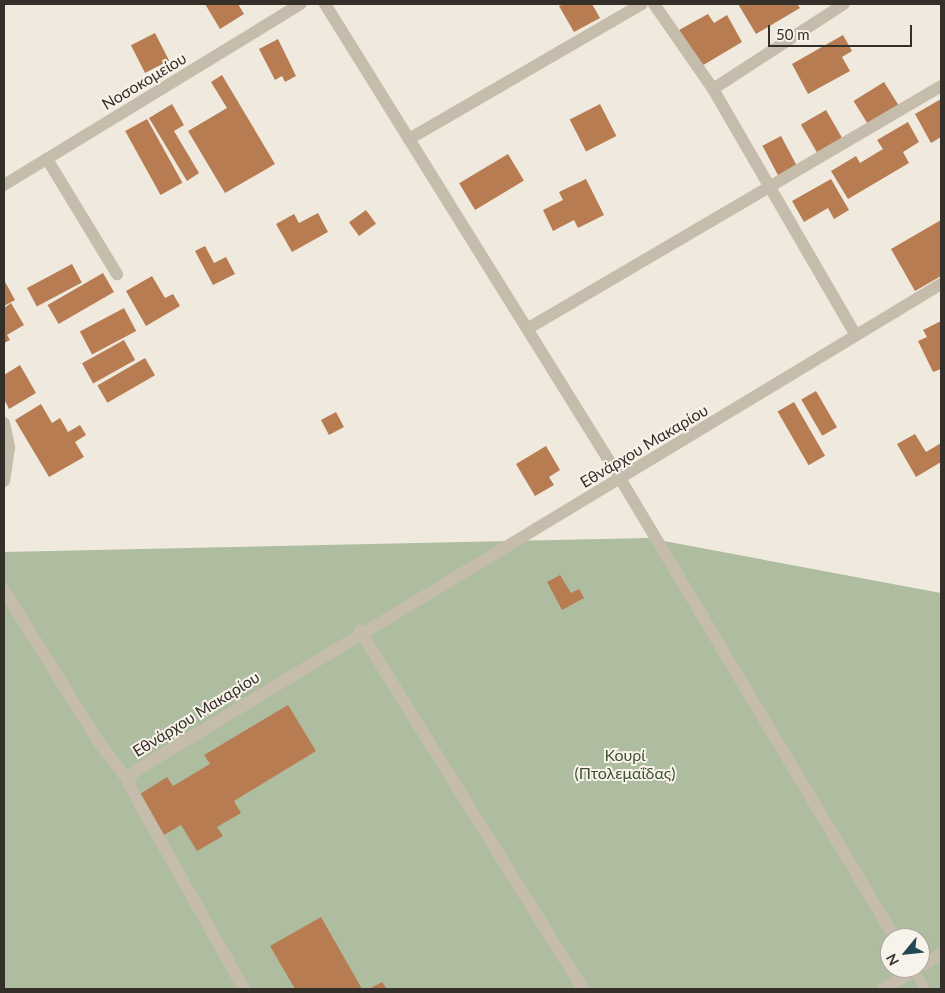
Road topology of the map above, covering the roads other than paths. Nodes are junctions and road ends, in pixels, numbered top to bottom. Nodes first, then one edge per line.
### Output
1 (301, 4) edge
2 (325, 4) edge
3 (642, 4) edge
4 (654, 4) edge
5 (844, 4) edge
6 (941, 86) edge
7 (713, 89) junction
8 (409, 139) junction
9 (47, 159) junction
10 (4, 186) edge
11 (769, 190) junction
12 (116, 274) dead end
13 (941, 284) edge
14 (527, 329) junction
15 (855, 334) junction
16 (4, 424) edge
17 (621, 480) junction
18 (4, 481) edge
19 (4, 590) edge
20 (360, 631) junction
21 (128, 780) junction
22 (889, 928) edge
23 (941, 954) edge
24 (930, 960) edge
25 (900, 978) edge
26 (244, 989) edge
27 (583, 989) edge
28 (883, 989) edge

1 - 9 street, Νοσοκομείου
2 - 8 street
3 - 8 street
4 - 7 street
5 - 7 street
6 - 11 street
7 - 11 street
8 - 14 street
9 - 10 street, Νοσοκομείου
9 - 12 street
11 - 14 street
11 - 15 street
13 - 15 street, Εθνάρχου Μακαρίου
14 - 17 street
15 - 17 street, Εθνάρχου Μακαρίου
16 - 18 street
17 - 20 street, Εθνάρχου Μακαρίου
17 - 22 street
19 - 21 street
20 - 21 street, Εθνάρχου Μακαρίου
20 - 27 street
21 - 26 street, Εθνάρχου Μακαρίου
23 - 24 street
25 - 28 street

